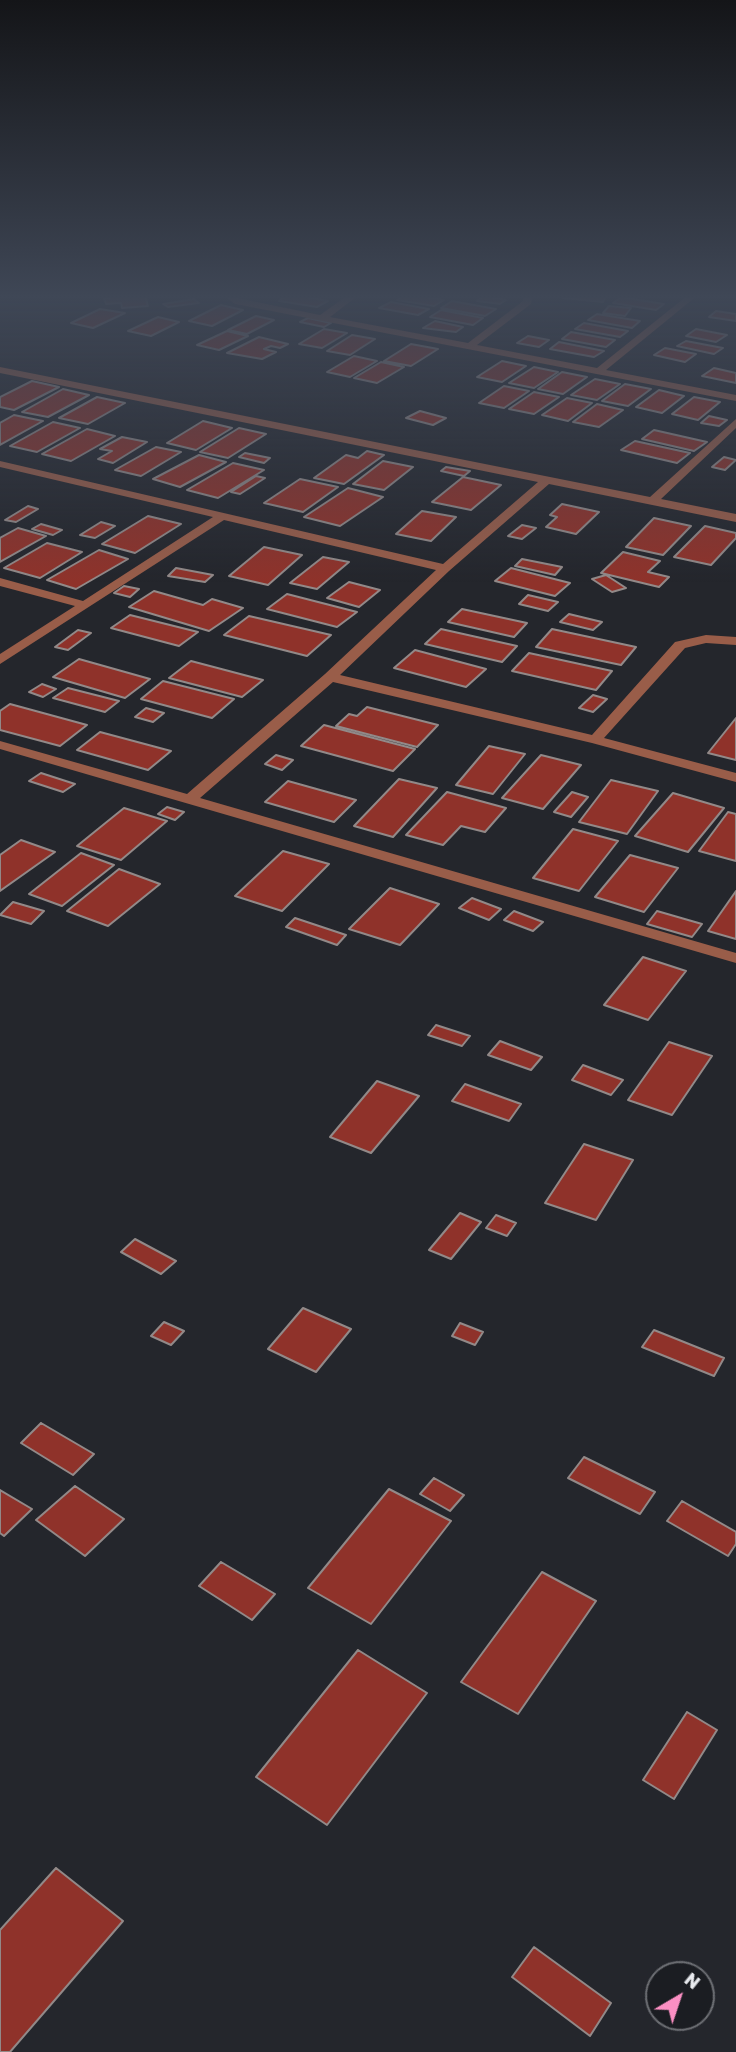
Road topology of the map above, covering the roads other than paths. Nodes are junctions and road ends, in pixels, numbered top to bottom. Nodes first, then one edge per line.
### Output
1 (104, 391) edge
2 (701, 391) edge
3 (736, 398) edge
4 (736, 422) edge
5 (0, 464) edge
6 (548, 479) junction
7 (653, 500) junction
8 (225, 515) junction
9 (736, 518) edge
10 (444, 568) junction
11 (0, 582) edge
12 (85, 605) junction
13 (736, 642) edge
14 (0, 660) edge
15 (330, 677) junction
16 (595, 740) junction
17 (0, 745) edge
18 (736, 778) edge
19 (189, 800) junction
20 (736, 958) edge

1 - 6 street
2 - 3 street
4 - 7 street
5 - 8 street
6 - 7 street
6 - 10 street
7 - 9 street
8 - 10 street
8 - 12 street
10 - 15 street
11 - 12 street
12 - 14 street
13 - 16 street
15 - 16 street
15 - 19 street
16 - 18 street
17 - 19 street
19 - 20 street

